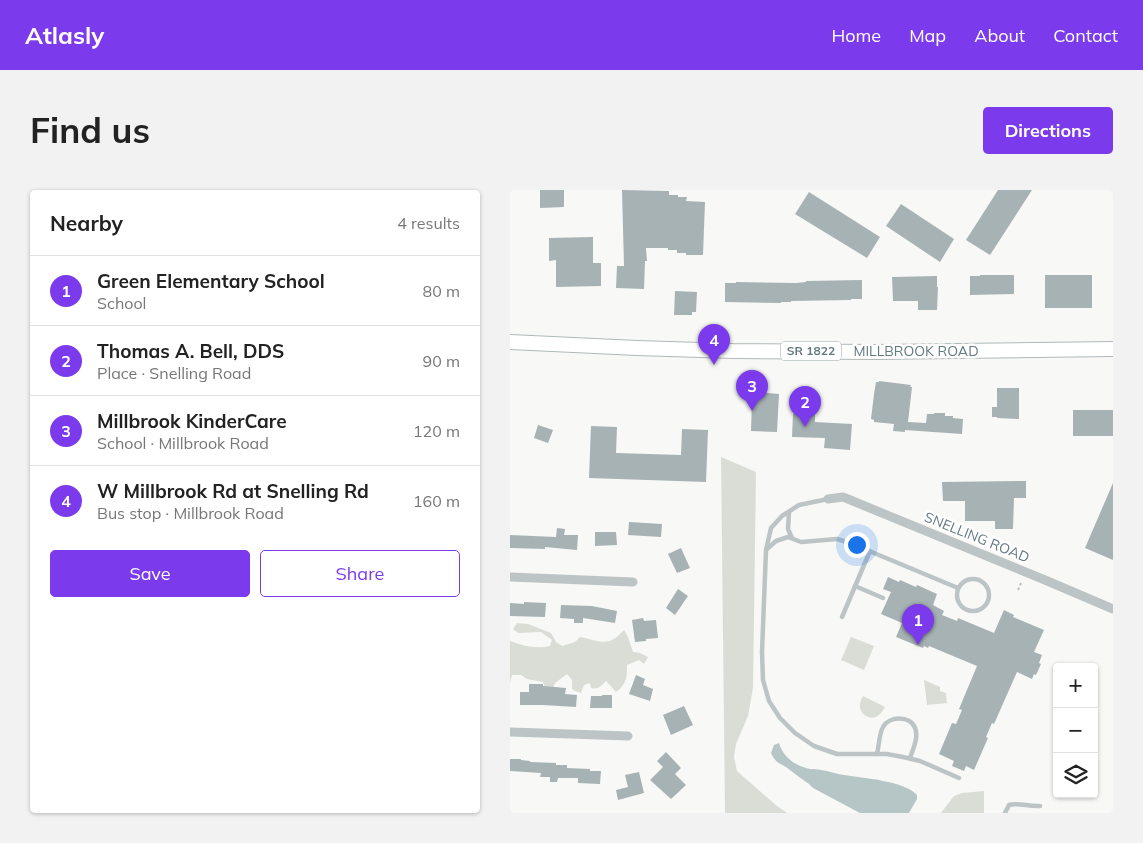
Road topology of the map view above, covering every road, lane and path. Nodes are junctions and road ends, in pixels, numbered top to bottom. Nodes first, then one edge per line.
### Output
1 (510, 342) edge
2 (1113, 349) edge
3 (828, 499) joint
4 (789, 512) junction
5 (792, 538) junction
6 (766, 550) junction
7 (870, 551) junction
8 (510, 577) edge
9 (633, 582) dead end
10 (1021, 583) dead end
11 (855, 586) junction
12 (958, 588) junction
13 (1018, 590) dead end
14 (883, 598) dead end
15 (1113, 609) edge
16 (842, 617) dead end
17 (510, 732) edge
18 (628, 736) dead end
19 (877, 754) junction
20 (910, 758) junction
21 (959, 778) dead end
22 (1040, 806) dead end
23 (1006, 813) edge

1 - 2 main road, MILLBROOK ROAD / SR 1822
3 - 4 lane
3 - 15 street, SNELLING ROAD
4 - 5 lane
4 - 6 lane
5 - 6 lane
5 - 7 lane
6 - 19 lane
7 - 11 lane
7 - 12 lane
8 - 9 street
10 - 13 path
11 - 14 lane
11 - 16 lane
12 - 12 lane
17 - 18 street
19 - 20 lane
19 - 20 lane
20 - 21 lane
22 - 23 lane

